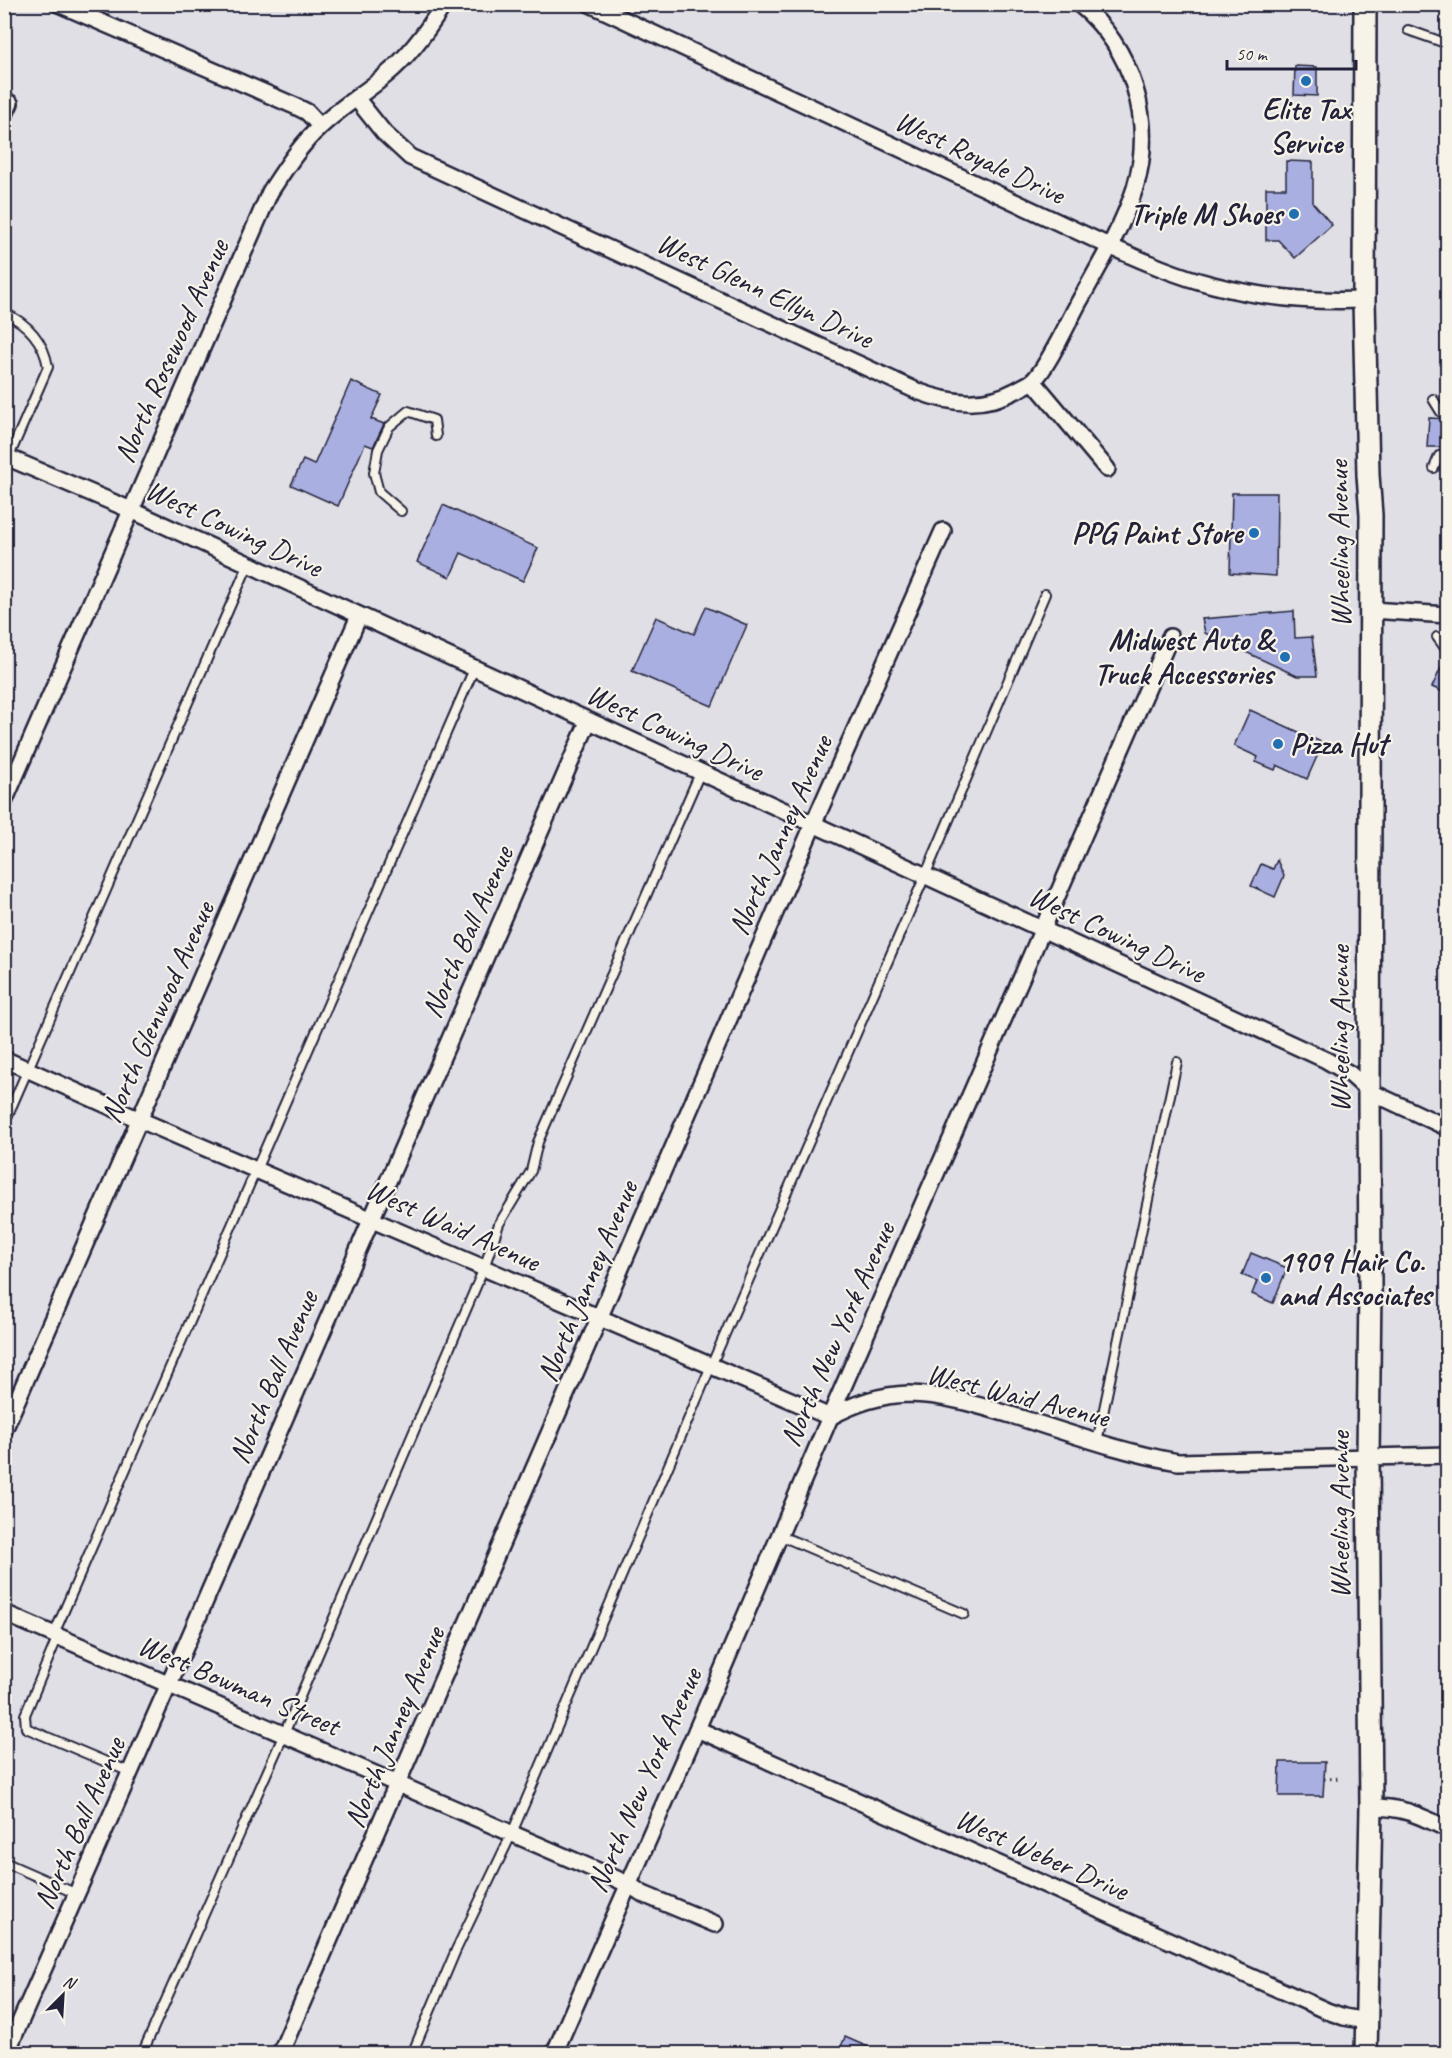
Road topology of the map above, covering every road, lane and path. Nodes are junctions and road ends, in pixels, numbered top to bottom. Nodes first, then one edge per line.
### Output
1 (59, 4) edge
2 (444, 4) edge
3 (590, 4) edge
4 (1079, 4) edge
5 (1365, 4) edge
6 (1408, 30) dead end
7 (1448, 44) edge
8 (356, 98) junction
9 (320, 126) junction
10 (1109, 246) junction
11 (1364, 300) junction
12 (4, 313) edge
13 (1033, 381) junction
14 (1433, 399) dead end
15 (1448, 413) edge
16 (436, 436) dead end
17 (1448, 455) edge
18 (6, 460) edge
19 (1434, 468) dead end
20 (1107, 469) dead end
21 (131, 510) junction
22 (401, 511) dead end
23 (943, 531) dead end
24 (248, 564) junction
25 (1045, 594) dead end
26 (1371, 610) junction
27 (1448, 615) edge
28 (359, 616) junction
29 (1170, 637) dead end
30 (1437, 637) dead end
31 (1448, 652) edge
32 (474, 669) junction
33 (588, 722) junction
34 (700, 773) junction
35 (4, 802) edge
36 (813, 825) junction
37 (925, 876) junction
38 (1043, 930) junction
39 (4, 1059) edge
40 (1177, 1062) dead end
41 (29, 1070) junction
42 (1369, 1091) junction
43 (140, 1120) junction
44 (4, 1124) edge
45 (1448, 1128) edge
46 (255, 1169) junction
47 (371, 1218) junction
48 (484, 1268) junction
49 (600, 1319) junction
50 (711, 1366) junction
51 (830, 1417) junction
52 (4, 1430) edge
53 (1097, 1442) junction
54 (1448, 1455) edge
55 (1368, 1456) junction
56 (779, 1535) junction
57 (4, 1613) edge
58 (964, 1614) dead end
59 (56, 1635) junction
60 (170, 1684) junction
61 (697, 1729) junction
62 (284, 1734) junction
63 (130, 1772) junction
64 (1342, 1778) dead end
65 (1324, 1779) dead end
66 (399, 1784) junction
67 (1371, 1807) junction
68 (1448, 1829) edge
69 (512, 1833) junction
70 (4, 1862) edge
71 (628, 1884) junction
72 (76, 1894) junction
73 (716, 1924) dead end
74 (1366, 2021) junction
75 (6, 2054) edge
76 (142, 2054) edge
77 (280, 2054) edge
78 (412, 2054) edge
79 (554, 2054) edge
80 (1366, 2054) edge

1 - 9 street
2 - 8 street, North Rosewood Avenue
3 - 10 street, West Royale Drive
4 - 10 street
5 - 11 main road, Wheeling Avenue
6 - 7 lane
8 - 9 street, North Rosewood Avenue
8 - 13 street, West Glenn Ellyn Drive
9 - 21 street, North Rosewood Avenue
10 - 11 street, West Royale Drive
10 - 13 street
11 - 26 main road, Wheeling Avenue
12 - 18 lane
13 - 20 street
14 - 15 lane
16 - 22 lane
17 - 19 lane
18 - 21 street, West Cowing Drive
21 - 24 street, West Cowing Drive
21 - 35 street, North Rosewood Avenue
23 - 36 street, North Janney Avenue
24 - 28 street, West Cowing Drive
24 - 41 lane
25 - 37 lane
26 - 27 street
26 - 42 main road, Wheeling Avenue
28 - 32 street, West Cowing Drive
28 - 43 street, North Glenwood Avenue
29 - 38 street, North New York Avenue
30 - 31 lane
32 - 33 street, West Cowing Drive
32 - 46 lane
33 - 34 street, West Cowing Drive
33 - 47 street, North Ball Avenue
34 - 36 street, West Cowing Drive
34 - 48 lane
36 - 37 street, West Cowing Drive
36 - 49 street, North Janney Avenue
37 - 38 street, West Cowing Drive
37 - 50 lane
38 - 42 street, West Cowing Drive
38 - 51 street, North New York Avenue
39 - 41 street, West Waid Avenue
40 - 53 lane
41 - 43 street, West Waid Avenue
41 - 44 lane
42 - 45 street, West Cowing Drive
42 - 55 main road, Wheeling Avenue
43 - 46 street, West Waid Avenue
43 - 52 street, North Glenwood Avenue
46 - 47 street, West Waid Avenue
46 - 59 lane
47 - 48 street, West Waid Avenue
47 - 60 street, North Ball Avenue
48 - 49 street, West Waid Avenue
48 - 62 lane
49 - 50 street, West Waid Avenue
49 - 66 street, North Janney Avenue
50 - 51 street, West Waid Avenue
50 - 69 lane
51 - 53 street, West Waid Avenue
51 - 56 street, North New York Avenue
53 - 55 street, West Waid Avenue
54 - 55 street, West Waid Avenue
55 - 67 main road, Wheeling Avenue
56 - 58 lane
56 - 61 street, North New York Avenue
57 - 59 street, West Bowman Street
59 - 60 street, West Bowman Street
59 - 63 lane
60 - 62 street, West Bowman Street
60 - 63 street, North Ball Avenue
61 - 71 street, North New York Avenue
61 - 74 street, West Weber Drive
62 - 66 street, West Bowman Street
62 - 76 lane
63 - 72 street, North Ball Avenue
64 - 65 path
66 - 69 street, West Bowman Street
66 - 77 street, North Janney Avenue
67 - 68 street
67 - 74 main road, Wheeling Avenue
69 - 71 street, West Bowman Street
69 - 78 lane
70 - 72 lane
71 - 73 street, West Bowman Street
71 - 79 street, North New York Avenue
72 - 75 street, North Ball Avenue
74 - 80 main road, Wheeling Avenue

